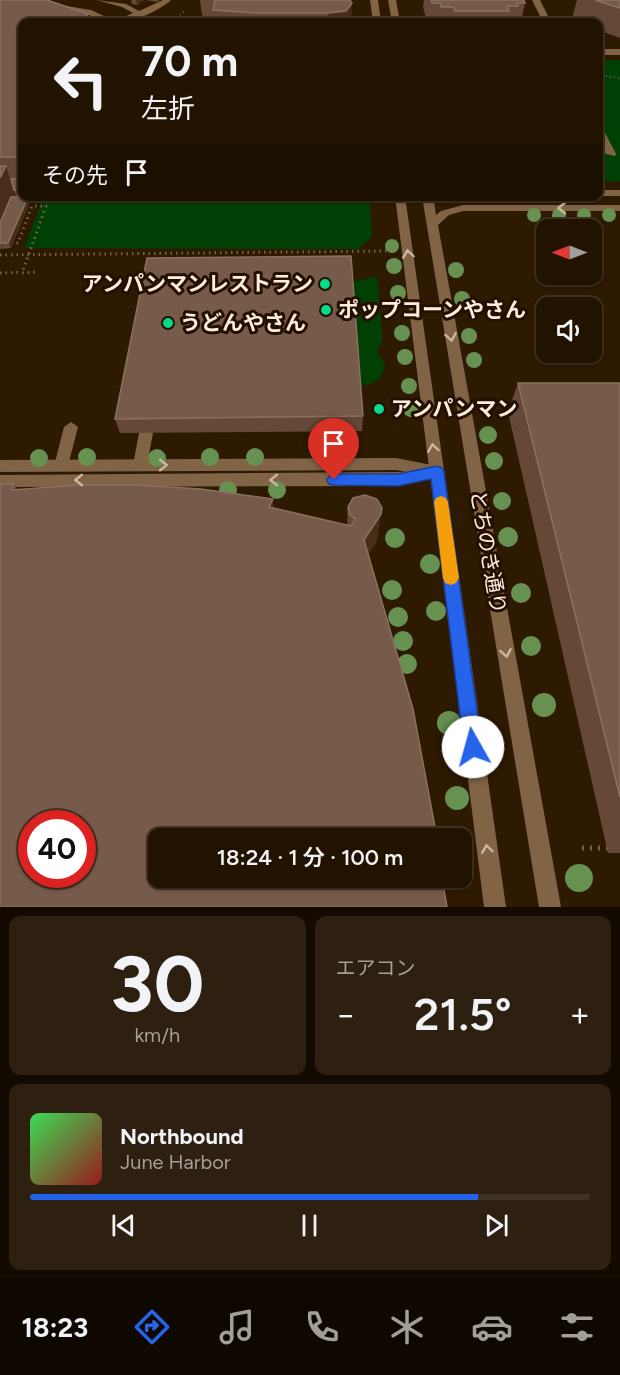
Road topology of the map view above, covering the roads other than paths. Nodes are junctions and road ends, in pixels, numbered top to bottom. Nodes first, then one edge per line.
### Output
1 (99, 0) edge
2 (168, 0) edge
3 (374, 0) edge
4 (392, 0) edge
5 (536, 0) edge
6 (124, 5) junction
7 (140, 6) edge
8 (87, 18) edge
9 (102, 18) edge
10 (124, 18) edge
11 (376, 18) edge
12 (395, 18) edge
13 (545, 18) edge
14 (603, 52) edge
15 (620, 52) edge
16 (603, 139) edge
17 (610, 154) dead end
18 (603, 192) edge
19 (620, 193) edge
20 (401, 201) edge
21 (428, 201) edge
22 (620, 208) edge
23 (432, 224) junction
24 (71, 427) dead end
25 (146, 433) edge
26 (140, 465) junction
27 (0, 466) edge
28 (61, 466) junction
29 (437, 472) junction
30 (0, 481) edge
31 (495, 907) edge
32 (550, 907) edge

1 - 6 lane
2 - 7 lane
3 - 11 street
4 - 12 street
5 - 13 street
6 - 7 lane
6 - 7 lane
7 - 10 lane
8 - 9 street
14 - 15 street
16 - 17 street
18 - 19 street
29 -> 20 street, とちのき通り
21 - 23 street, とちのき通り
22 -> 23 street
23 -> 32 street, とちのき通り
24 - 28 lane
25 - 26 lane
26 - 28 street
26 -> 29 street
27 - 28 street
29 -> 30 street
31 -> 29 street, とちのき通り

